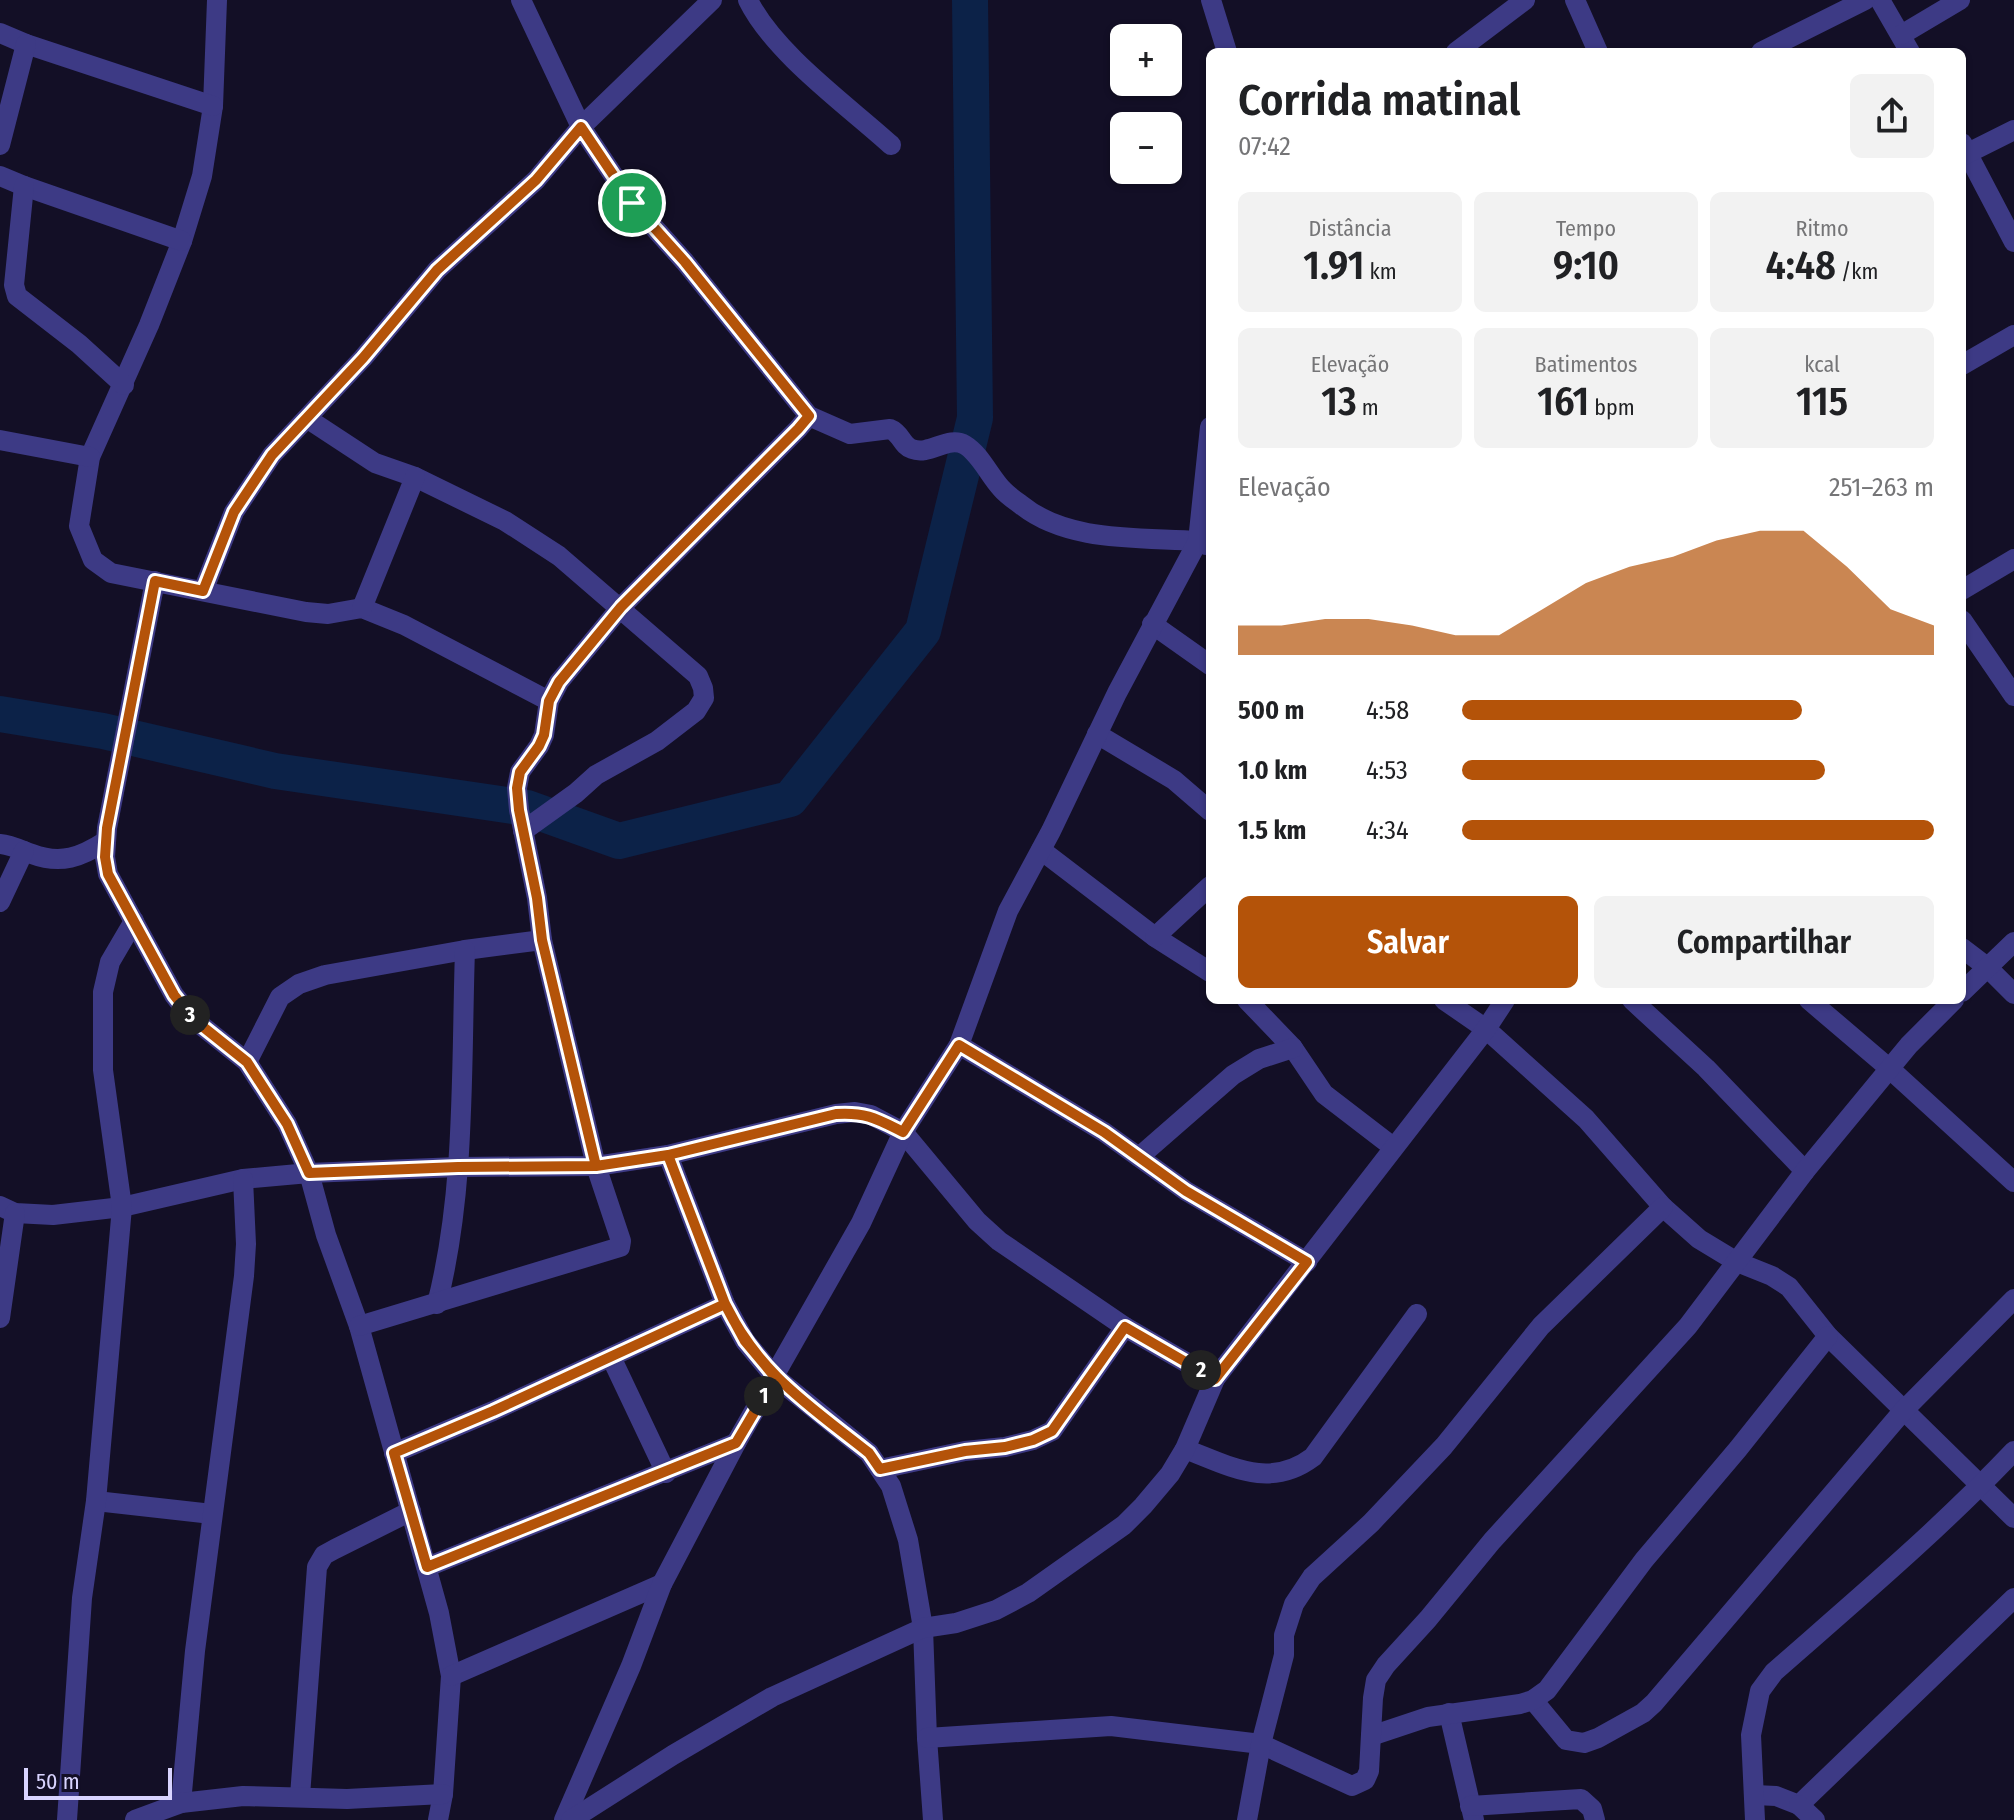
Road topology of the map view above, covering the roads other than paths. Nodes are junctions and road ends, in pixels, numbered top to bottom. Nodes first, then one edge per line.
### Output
1 (217, 0) edge
2 (521, 0) edge
3 (712, 0) edge
4 (748, 0) edge
5 (1211, 0) edge
6 (1525, 0) edge
7 (1575, 0) edge
8 (1865, 0) edge
9 (1880, 0) edge
10 (1960, 0) edge
11 (0, 33) edge
12 (26, 44) junction
13 (1905, 44) edge
14 (1226, 48) edge
15 (1461, 48) edge
16 (1596, 48) edge
17 (1769, 48) edge
18 (213, 106) junction
19 (581, 127) junction
20 (2014, 130) edge
21 (0, 145) edge
22 (891, 145) dead end
23 (1966, 150) edge
24 (1966, 155) edge
25 (0, 176) edge
26 (24, 186) junction
27 (182, 241) junction
28 (2014, 242) edge
29 (2014, 335) edge
30 (1966, 363) edge
31 (124, 385) junction
32 (809, 416) junction
33 (308, 419) junction
34 (0, 440) edge
35 (90, 457) junction
36 (415, 477) junction
37 (1206, 505) edge
38 (1204, 544) edge
39 (2014, 559) edge
40 (155, 581) junction
41 (1966, 588) edge
42 (203, 591) junction
43 (621, 607) junction
44 (362, 608) junction
45 (1152, 624) junction
46 (1966, 626) edge
47 (1206, 662) edge
48 (2014, 696) edge
49 (549, 701) junction
50 (1097, 734) junction
51 (1206, 808) edge
52 (523, 831) junction
53 (106, 841) junction
54 (0, 844) edge
55 (1041, 850) junction
56 (24, 851) junction
57 (1206, 890) edge
58 (0, 902) edge
59 (134, 921) junction
60 (1155, 937) junction
61 (542, 940) junction
62 (2014, 942) edge
63 (465, 950) junction
64 (1966, 951) edge
65 (1987, 967) junction
66 (1206, 969) edge
67 (1966, 988) edge
68 (2014, 994) edge
69 (1251, 1004) edge
70 (1450, 1004) edge
71 (1502, 1004) edge
72 (1636, 1004) edge
73 (1814, 1004) edge
74 (1950, 1004) edge
75 (1486, 1029) junction
76 (959, 1045) junction
77 (1293, 1048) junction
78 (247, 1062) junction
79 (1890, 1069) junction
80 (903, 1132) junction
81 (1393, 1147) junction
82 (668, 1155) junction
83 (1139, 1157) junction
84 (596, 1166) junction
85 (458, 1167) junction
86 (1805, 1171) junction
87 (309, 1173) junction
88 (243, 1179) junction
89 (2014, 1182) edge
90 (122, 1207) junction
91 (1663, 1207) junction
92 (7, 1209) edge
93 (1307, 1262) junction
94 (1737, 1262) junction
95 (2014, 1299) edge
96 (437, 1304) junction
97 (725, 1304) junction
98 (1417, 1314) dead end
99 (0, 1318) edge
100 (359, 1326) junction
101 (1125, 1327) junction
102 (1828, 1336) junction
103 (611, 1357) junction
104 (775, 1377) junction
105 (1215, 1379) junction
106 (1903, 1411) junction
107 (736, 1443) junction
108 (1185, 1449) junction
109 (2014, 1451) edge
110 (394, 1453) junction
111 (880, 1469) junction
112 (666, 1473) junction
113 (1981, 1485) junction
114 (96, 1501) junction
115 (411, 1511) junction
116 (212, 1514) junction
117 (2014, 1518) edge
118 (427, 1567) junction
119 (662, 1584) junction
120 (2014, 1598) edge
121 (923, 1628) junction
122 (451, 1676) junction
123 (1533, 1700) junction
124 (1449, 1713) junction
125 (1371, 1736) junction
126 (927, 1738) junction
127 (1261, 1744) junction
128 (443, 1794) junction
129 (1755, 1795) junction
130 (300, 1796) junction
131 (181, 1803) junction
132 (1799, 1805) junction
133 (1472, 1813) edge
134 (147, 1818) edge
135 (67, 1820) edge
136 (438, 1820) edge
137 (564, 1820) edge
138 (571, 1820) edge
139 (933, 1820) edge
140 (1247, 1820) edge
141 (1595, 1820) edge
142 (1755, 1820) edge
143 (1815, 1820) edge

1 - 18 street
2 - 19 street
3 - 19 street
4 - 22 street
5 - 14 street
6 - 15 street
7 - 16 street
8 - 17 street
9 - 13 street
10 - 13 street
11 - 12 street
12 - 18 street
12 - 21 street
18 - 27 street
19 - 32 street
19 - 33 street
20 - 23 street
24 - 28 street
25 - 26 street
26 - 27 street
26 - 31 street
27 - 31 street
29 - 30 street
31 - 35 street
32 - 38 street
32 - 43 street
33 - 36 street
33 - 42 street
34 - 35 street
35 - 40 street
36 - 43 street
36 - 44 street
37 - 38 street
38 - 45 street
39 - 41 street
40 - 42 street
40 - 53 street
42 - 44 street
43 - 49 street
43 - 52 street
44 - 49 street
45 - 47 street
45 - 50 street
46 - 48 street
49 - 52 street
50 - 51 street
50 - 55 street
52 - 61 street
53 - 56 street
53 - 59 street
54 - 56 street
55 - 60 street
55 - 76 street
56 - 58 street
57 - 60 street
59 - 78 street
59 - 90 street
60 - 66 street
61 - 63 street
61 - 84 street
62 - 65 street
63 - 78 street
63 - 85 street
64 - 65 street
65 - 67 street
65 - 68 street
69 - 77 street
70 - 75 street
71 - 75 street
72 - 86 street
73 - 79 street
74 - 79 street
75 - 81 street
75 - 91 street
76 - 80 street
76 - 83 street
77 - 81 street
77 - 83 street
78 - 87 street
79 - 86 street
79 - 89 street
80 - 82 street
80 - 101 street
80 - 104 street
81 - 93 street
82 - 84 street
82 - 97 street
83 - 93 street
84 - 85 street
84 - 96 street
85 - 87 street
85 - 96 street
86 - 94 street
87 - 88 street
87 - 100 street
88 - 90 street
88 - 116 street
90 - 92 street
90 - 114 street
91 - 94 street
91 - 127 street
92 - 99 street
93 - 105 street
94 - 102 street
94 - 125 street
95 - 106 street
96 - 100 street
97 - 103 street
97 - 104 street
98 - 108 street
100 - 110 street
101 - 105 street
101 - 111 street
102 - 106 street
102 - 123 street
103 - 110 street
103 - 112 street
104 - 107 street
104 - 111 street
105 - 108 street
106 - 113 street
106 - 123 street
107 - 112 street
107 - 119 street
108 - 121 street
109 - 113 street
110 - 115 street
111 - 121 street
112 - 118 street
113 - 117 street
113 - 129 street
114 - 116 street
114 - 135 street
115 - 118 street
115 - 130 street
116 - 131 street
118 - 122 street
119 - 122 street
119 - 137 street
120 - 132 street
121 - 126 street
121 - 138 street
122 - 128 street
123 - 124 street
124 - 125 street
124 - 133 street
125 - 127 street
126 - 127 street
126 - 139 street
127 - 140 street
128 - 130 street
128 - 136 street
129 - 132 street
129 - 142 street
130 - 131 street
131 - 134 street
132 - 143 street
133 - 141 street

